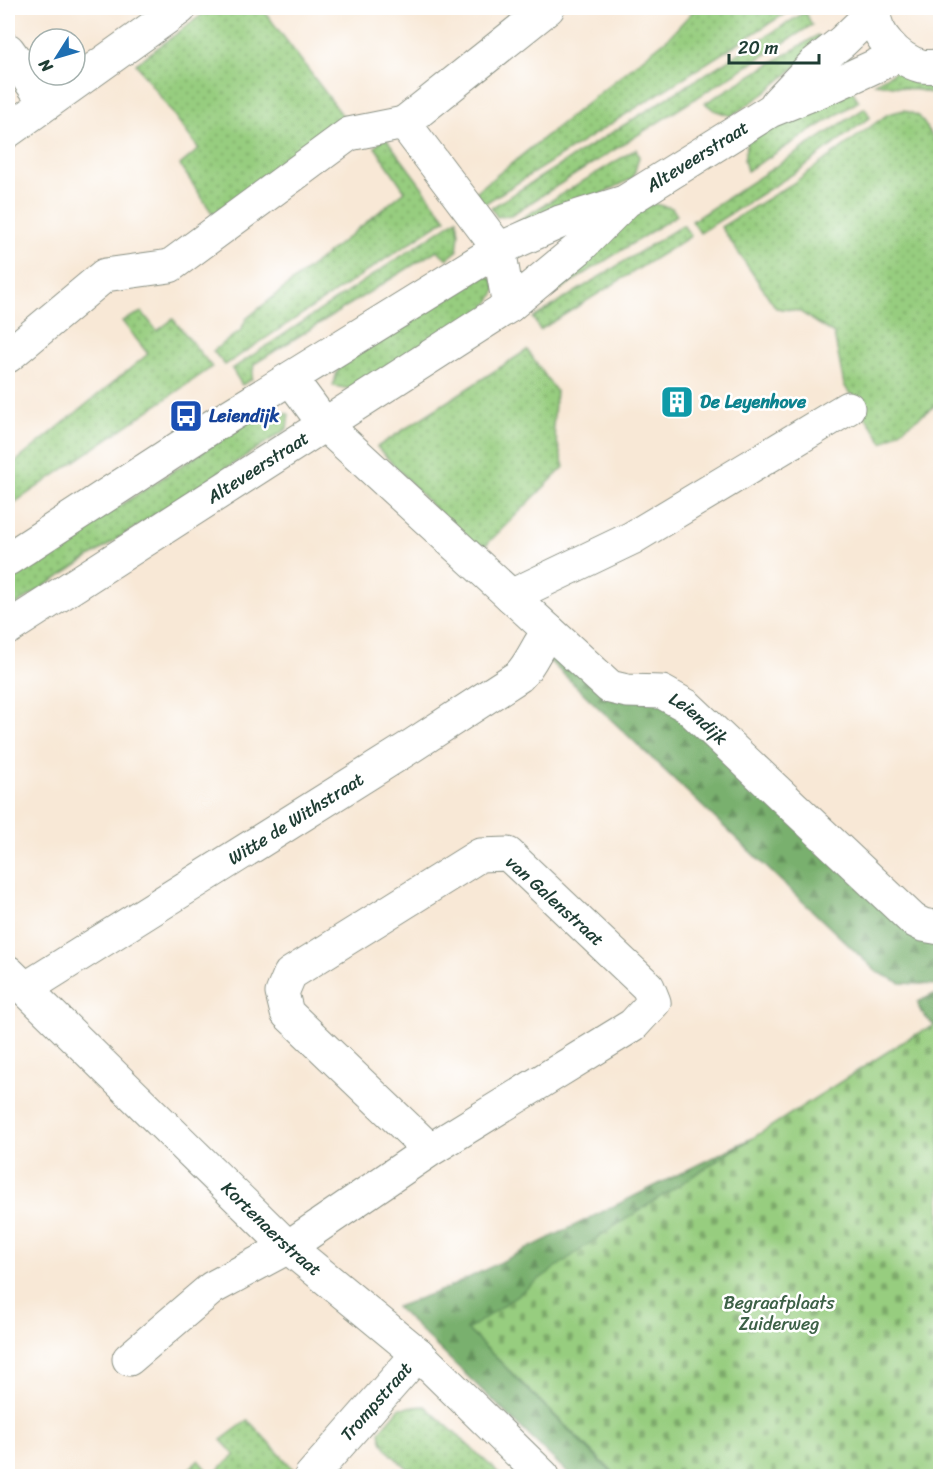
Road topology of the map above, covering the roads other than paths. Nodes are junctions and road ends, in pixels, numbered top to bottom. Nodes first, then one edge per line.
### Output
1 (180, 8) edge
2 (548, 8) edge
3 (874, 10) edge
4 (8, 50) edge
5 (899, 56) junction
6 (940, 66) edge
7 (45, 103) junction
8 (770, 111) junction
9 (404, 123) junction
10 (8, 131) edge
11 (626, 201) junction
12 (499, 249) junction
13 (510, 306) junction
14 (8, 356) edge
15 (291, 379) junction
16 (848, 408) dead end
17 (325, 424) junction
18 (8, 559) edge
19 (512, 596) junction
20 (8, 628) edge
21 (549, 631) junction
22 (940, 928) edge
23 (16, 981) edge
24 (430, 1150) junction
25 (288, 1247) junction
26 (418, 1354) junction
27 (129, 1359) dead end
28 (311, 1476) edge
29 (543, 1476) edge

1 - 7 street
2 - 9 street
3 - 5 street
3 - 8 street, Alteveerstraat
4 - 7 street
5 - 6 street
5 - 8 street, Alteveerstraat
7 - 10 street
8 - 11 street, Alteveerstraat
9 - 12 street
9 - 14 street
11 - 12 street, Alteveerstraat
11 - 13 street, Alteveerstraat
12 - 13 street
12 - 15 street, Alteveerstraat
13 - 17 street, Alteveerstraat
15 - 17 street, Leiendijk
15 - 18 street, Alteveerstraat
16 - 19 street
17 - 19 street, Leiendijk
17 - 20 street, Alteveerstraat
19 - 21 street, Leiendijk
21 - 22 street, Leiendijk
21 - 23 street, Witte de Withstraat
23 - 25 street, Kortenaerstraat
24 - 24 street, van Galenstraat
24 - 25 street, van Galenstraat
25 - 26 street, Kortenaerstraat
25 - 27 street, van Galenstraat
26 - 28 street, Trompstraat
26 - 29 street, Kortenaerstraat

